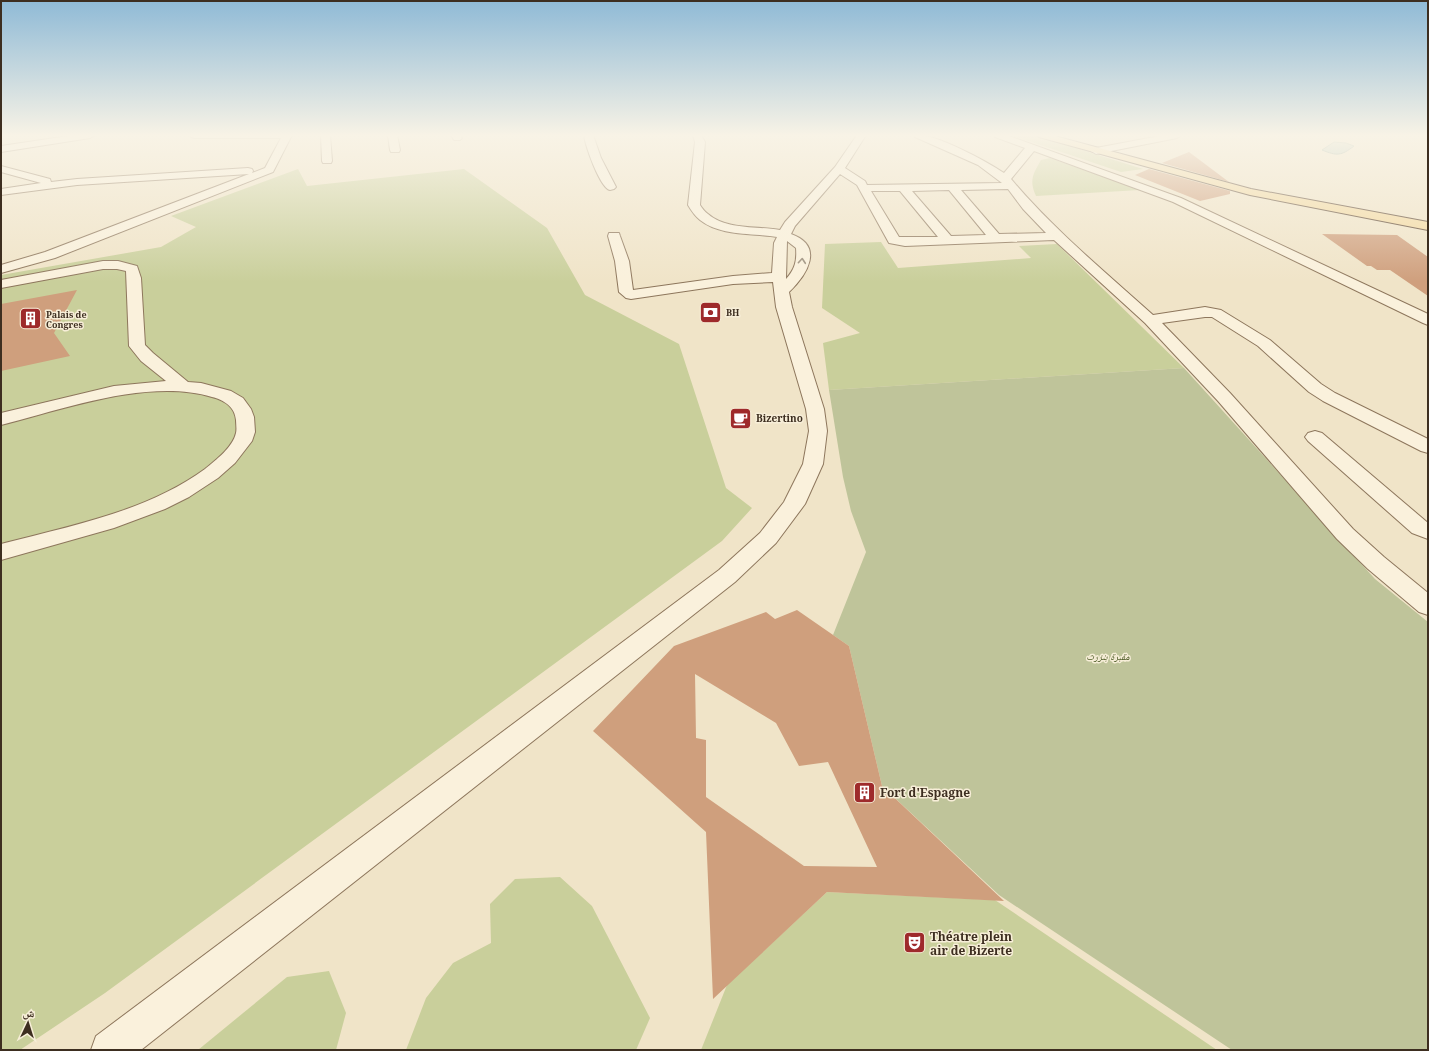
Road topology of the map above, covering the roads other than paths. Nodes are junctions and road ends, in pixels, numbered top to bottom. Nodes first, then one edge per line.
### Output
1 (60, 184) edge
2 (233, 184) edge
3 (609, 184) edge
4 (696, 184) edge
5 (826, 184) edge
6 (862, 184) edge
7 (985, 184) edge
8 (1010, 184) edge
9 (1133, 184) edge
10 (1220, 184) edge
11 (610, 187) dead end
12 (952, 187) junction
13 (865, 188) junction
14 (904, 188) junction
15 (1, 192) edge
16 (1428, 226) edge
17 (783, 234) junction
18 (614, 236) dead end
19 (1057, 236) junction
20 (996, 239) junction
21 (947, 240) junction
22 (5, 266) edge
23 (1, 284) edge
24 (780, 284) junction
25 (1150, 320) junction
26 (1428, 320) edge
27 (182, 385) junction
28 (1, 419) edge
29 (1315, 437) dead end
30 (1428, 447) edge
31 (1428, 532) edge
32 (1, 552) edge
33 (1428, 606) edge
34 (110, 1050) edge

1 - 15 street
2 - 22 street
3 - 11 street
4 - 17 street
5 - 17 street
6 - 13 street
7 - 12 street
8 - 19 street
9 - 26 street
10 - 16 main road
12 - 14 street
12 - 20 street
13 - 14 street
13 - 21 street
14 - 21 street
17 - 24 street
18 - 24 street
19 - 20 street
19 - 25 street
20 - 21 street
23 - 27 street
24 - 34 street
25 - 30 street
25 - 33 street
27 - 28 street
27 - 32 street
29 - 31 street

